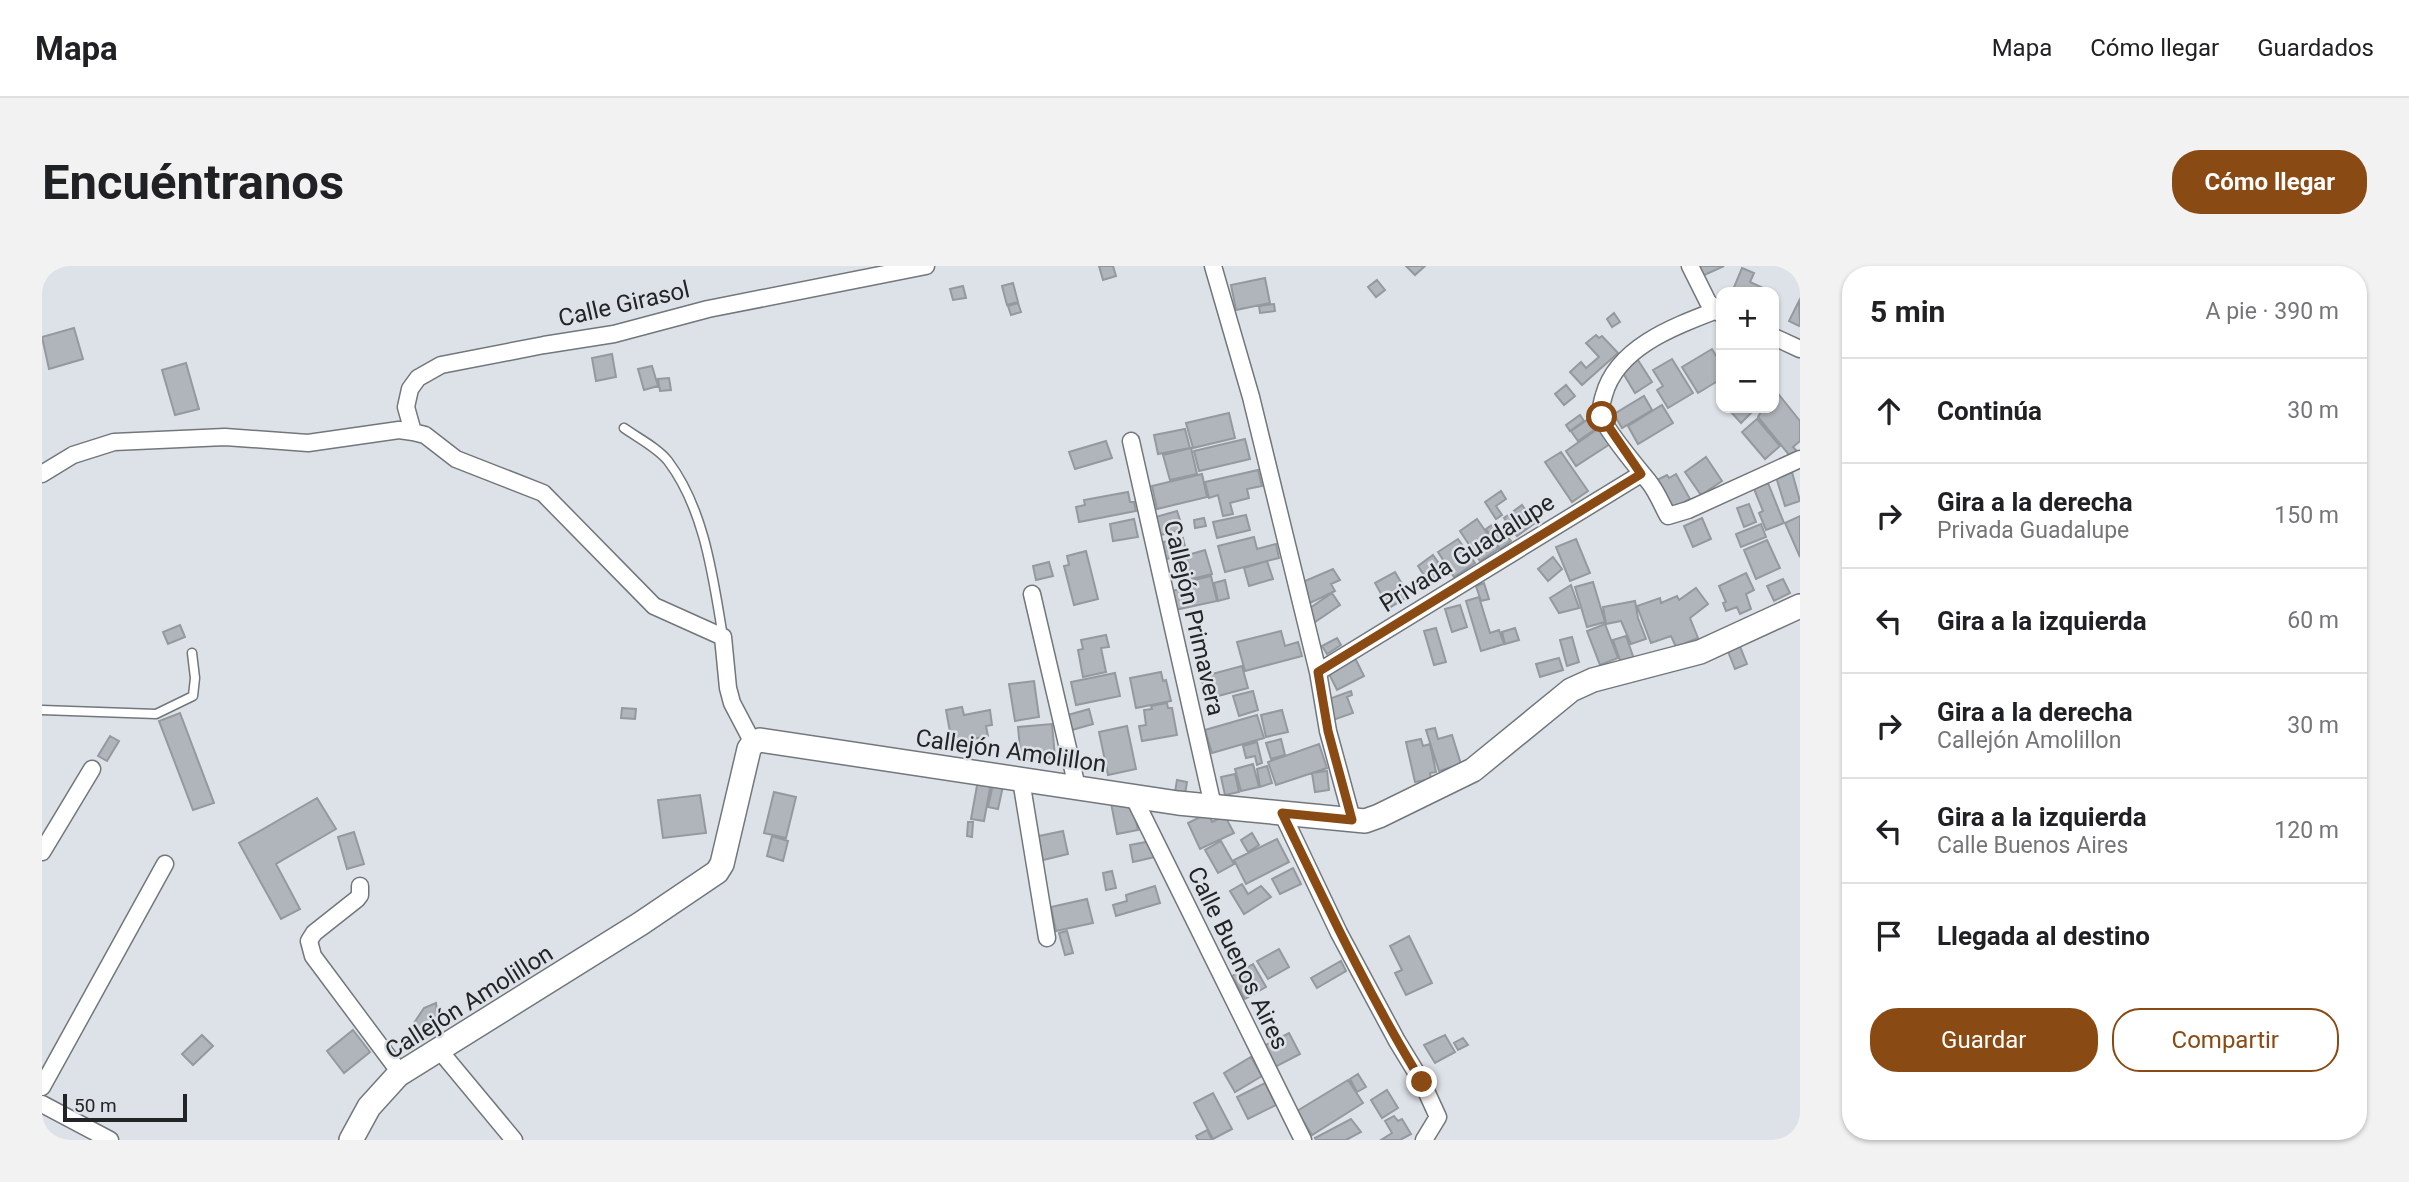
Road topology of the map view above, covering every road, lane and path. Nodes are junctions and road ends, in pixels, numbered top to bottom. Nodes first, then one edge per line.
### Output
1 (926, 266) edge
2 (1213, 266) edge
3 (1690, 266) edge
4 (1716, 309) edge
5 (1716, 313) edge
6 (1779, 339) edge
7 (1800, 349) edge
8 (624, 428) dead end
9 (413, 432) junction
10 (1132, 441) dead end
11 (1800, 459) edge
12 (42, 474) edge
13 (1641, 474) junction
14 (1031, 594) dead end
15 (1800, 606) edge
16 (723, 637) junction
17 (192, 653) dead end
18 (1318, 672) junction
19 (42, 710) edge
20 (753, 743) junction
21 (92, 769) dead end
22 (1021, 780) junction
23 (1077, 788) junction
24 (1133, 796) junction
25 (1213, 806) junction
26 (1282, 813) junction
27 (1352, 820) junction
28 (42, 852) edge
29 (165, 864) dead end
30 (360, 886) dead end
31 (1047, 938) dead end
32 (440, 1051) junction
33 (401, 1074) junction
34 (42, 1087) edge
35 (42, 1104) edge
36 (110, 1140) edge
37 (351, 1140) edge
38 (514, 1140) edge
39 (1303, 1140) edge
40 (1424, 1140) edge

1 - 9 street, Calle Girasol
2 - 18 street
3 - 4 street
5 - 13 street
6 - 7 street
8 - 16 lane
9 - 12 street
9 - 16 street
10 - 25 street, Callejón Primavera
11 - 13 street
13 - 18 street, Privada Guadalupe
14 - 23 street
15 - 27 street, Callejón Amolillon
16 - 20 street
17 - 19 lane
18 - 27 street
20 - 22 street, Callejón Amolillon
20 - 32 street, Callejón Amolillon
21 - 28 street
22 - 23 street, Callejón Amolillon
22 - 31 street
23 - 24 street, Callejón Amolillon
24 - 25 street, Callejón Amolillon
24 - 39 street, Calle Buenos Aires
25 - 26 street, Callejón Amolillon
26 - 27 street, Callejón Amolillon
26 - 40 street
29 - 34 street
30 - 33 street
32 - 33 street, Callejón Amolillon
32 - 38 street
33 - 37 street, Callejón Amolillon
35 - 36 street

